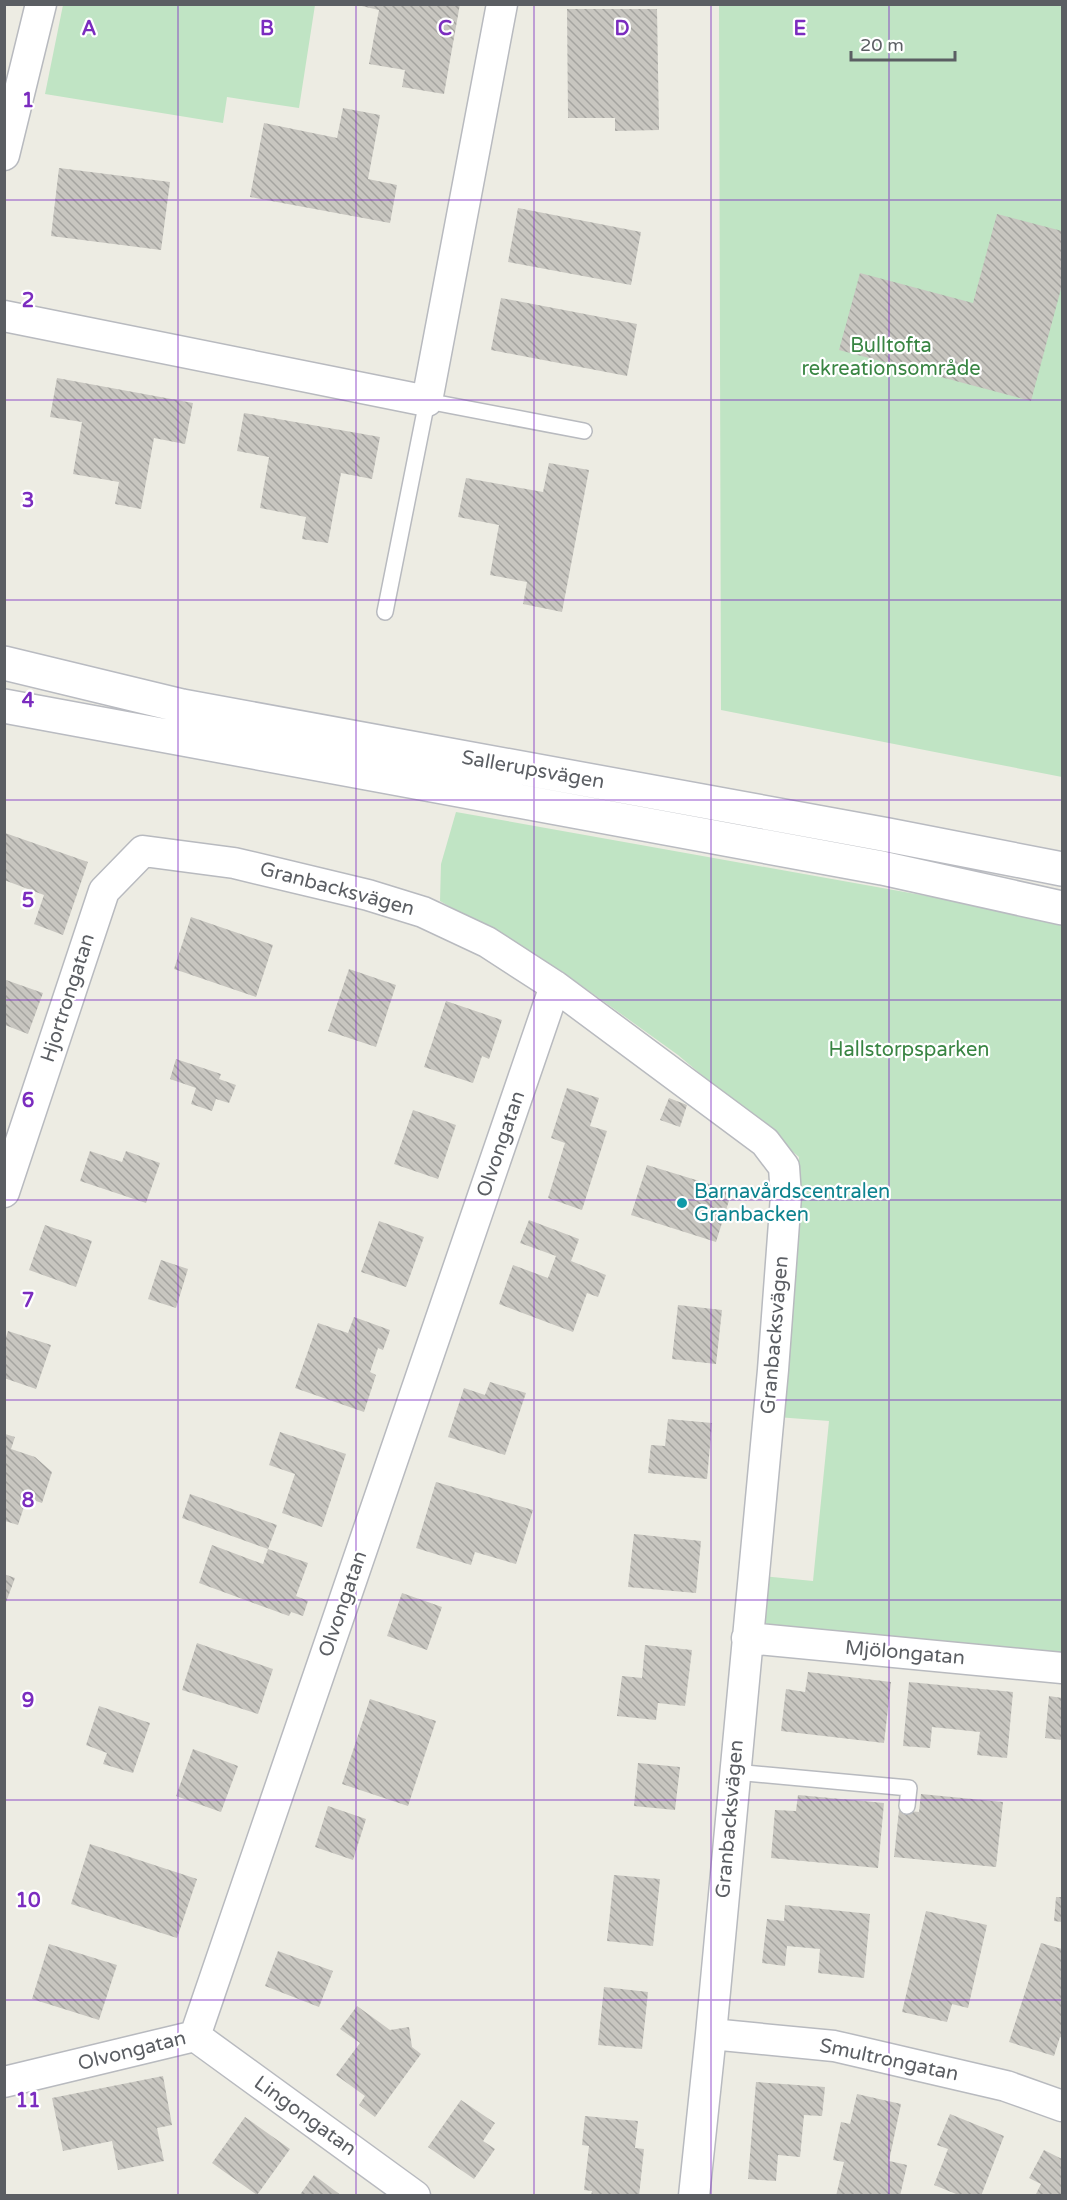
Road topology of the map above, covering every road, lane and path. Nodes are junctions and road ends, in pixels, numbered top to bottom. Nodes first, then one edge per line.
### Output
1 (41, 4) edge
2 (502, 4) edge
3 (4, 155) edge
4 (4, 316) edge
5 (427, 401) junction
6 (584, 431) dead end
7 (385, 612) dead end
8 (4, 663) edge
9 (4, 706) edge
10 (143, 851) joint
11 (1062, 869) edge
12 (1062, 908) edge
13 (555, 986) junction
14 (4, 1192) edge
15 (747, 1638) junction
16 (1062, 1668) edge
17 (735, 1772) junction
18 (907, 1806) dead end
19 (711, 2034) junction
20 (195, 2036) junction
21 (4, 2082) edge
22 (1062, 2106) edge
23 (415, 2196) edge
24 (694, 2196) edge

1 - 3 street
2 - 5 street
4 - 5 street
5 - 6 lane
5 - 7 lane
8 - 11 main road, Sallerupsvägen
9 - 12 main road, Sallerupsvägen
10 - 13 street, Granbacksvägen
10 - 14 street, Hjortrongatan
13 - 15 street, Granbacksvägen
13 - 20 street, Olvongatan
15 - 16 street, Mjölongatan
15 - 17 street, Granbacksvägen
17 - 18 lane
17 - 19 street, Granbacksvägen
19 - 22 street, Smultrongatan
19 - 24 street, Granbacksvägen
20 - 21 street, Olvongatan
20 - 23 street, Lingongatan

